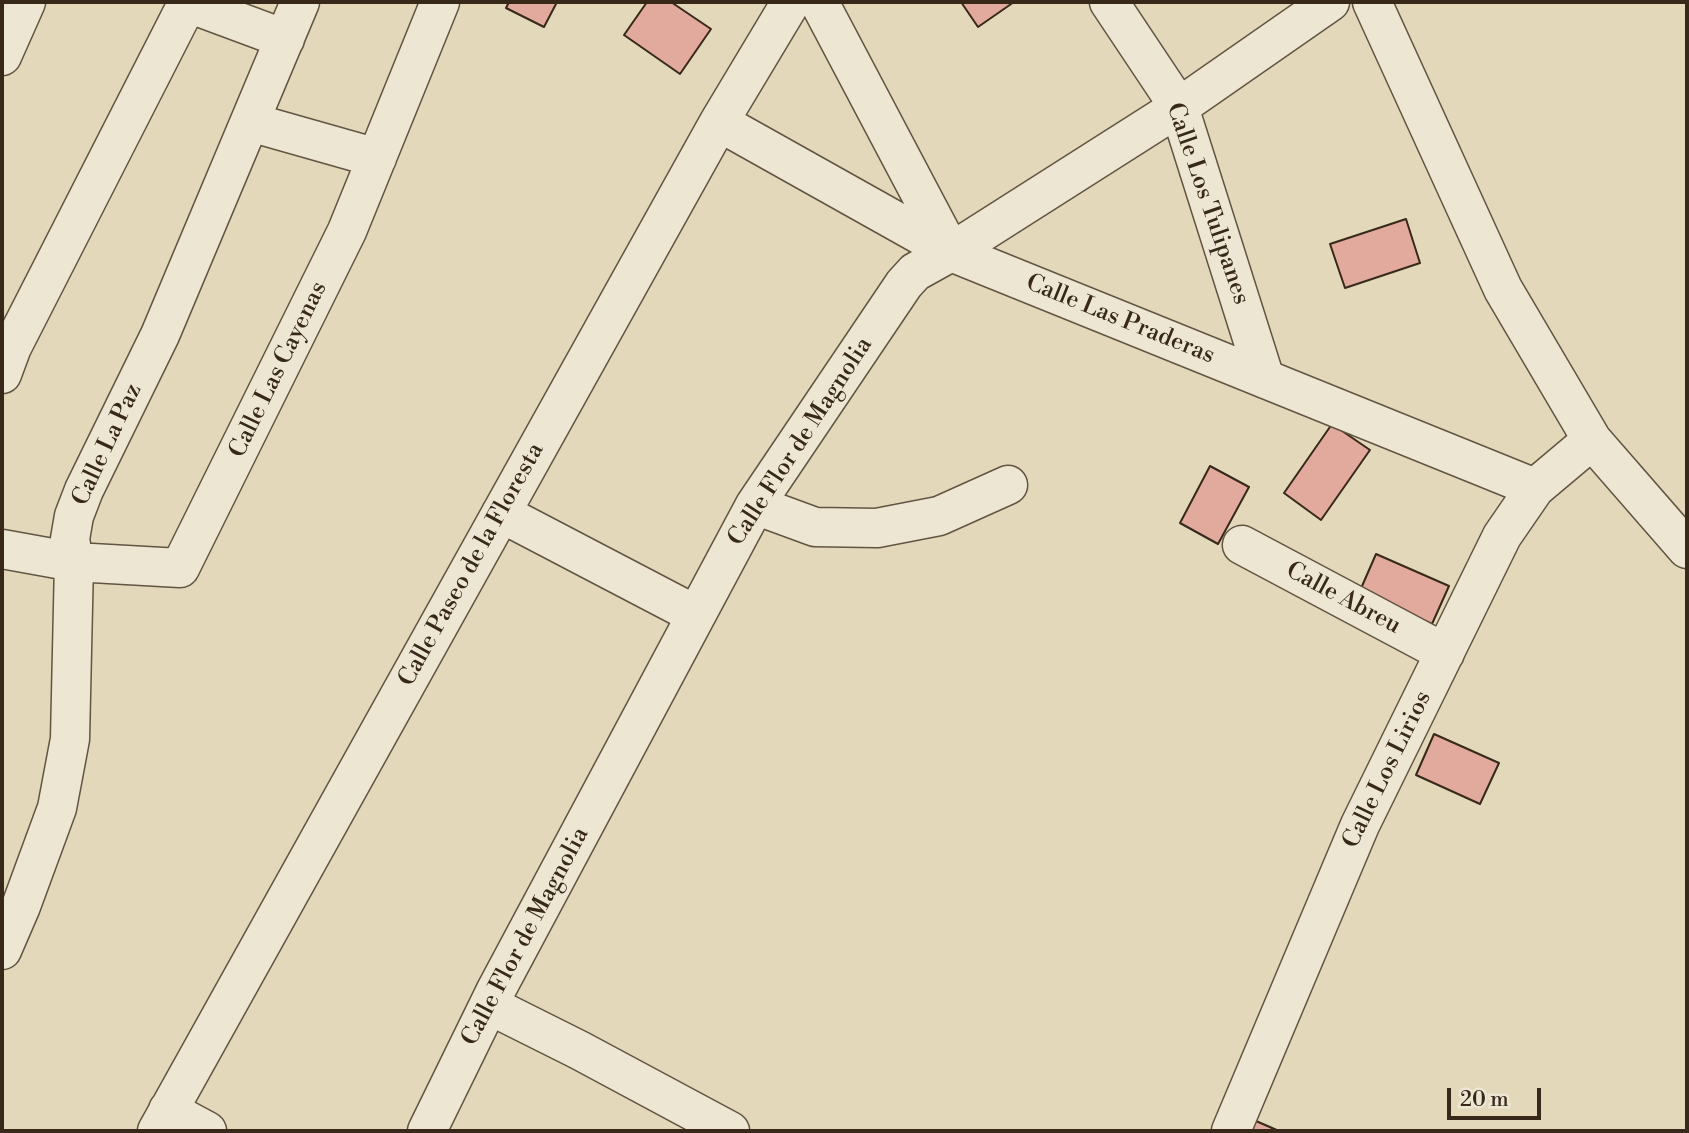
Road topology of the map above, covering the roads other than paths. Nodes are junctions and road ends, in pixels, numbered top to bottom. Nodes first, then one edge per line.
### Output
1 (26, 2) edge
2 (188, 2) edge
3 (300, 2) edge
4 (440, 2) edge
5 (791, 2) edge
6 (819, 2) edge
7 (1109, 2) edge
8 (1330, 2) edge
9 (1372, 2) edge
10 (285, 39) junction
11 (2, 56) edge
12 (1179, 107) junction
13 (250, 122) junction
14 (719, 122) junction
15 (377, 158) junction
16 (951, 252) junction
17 (2, 374) edge
18 (1265, 379) junction
19 (1592, 440) junction
20 (1008, 485) dead end
21 (1535, 488) junction
22 (755, 505) junction
23 (501, 513) junction
24 (1242, 545) dead end
25 (2, 548) edge
26 (1687, 549) edge
27 (74, 562) junction
28 (696, 615) junction
29 (1445, 653) junction
30 (2, 950) edge
31 (489, 1005) junction
32 (162, 1121) edge
33 (206, 1131) edge
34 (427, 1131) edge
35 (730, 1131) edge
36 (1231, 1131) edge

1 - 11 street
2 - 10 street
2 - 17 street
3 - 10 street, Calle La Paz
4 - 15 street, Calle Las Cayenas
5 - 14 street, Calle Paseo de la Floresta
6 - 16 street
7 - 12 street, Calle Los Tulipanes
8 - 12 street, Calle Flor de Magnolia
9 - 19 street
10 - 13 street, Calle La Paz
12 - 16 street, Calle Flor de Magnolia
12 - 18 street, Calle Los Tulipanes
13 - 15 street
13 - 27 street, Calle La Paz
14 - 16 street, Calle Las Praderas
14 - 23 street, Calle Paseo de la Floresta
15 - 27 street, Calle Las Cayenas
16 - 18 street, Calle Las Praderas
16 - 22 street, Calle Flor de Magnolia
18 - 21 street, Calle Las Praderas
19 - 21 street, Calle Los Lirios
19 - 26 street
20 - 22 street
21 - 29 street, Calle Los Lirios
22 - 28 street, Calle Flor de Magnolia
23 - 28 street
23 - 32 street, Calle Paseo de la Floresta
24 - 29 street, Calle Abreu
25 - 27 street, Calle Las Cayenas
27 - 30 street, Calle La Paz
28 - 31 street, Calle Flor de Magnolia
29 - 36 street, Calle Los Lirios
31 - 34 street, Calle Flor de Magnolia
31 - 35 street
32 - 33 street

